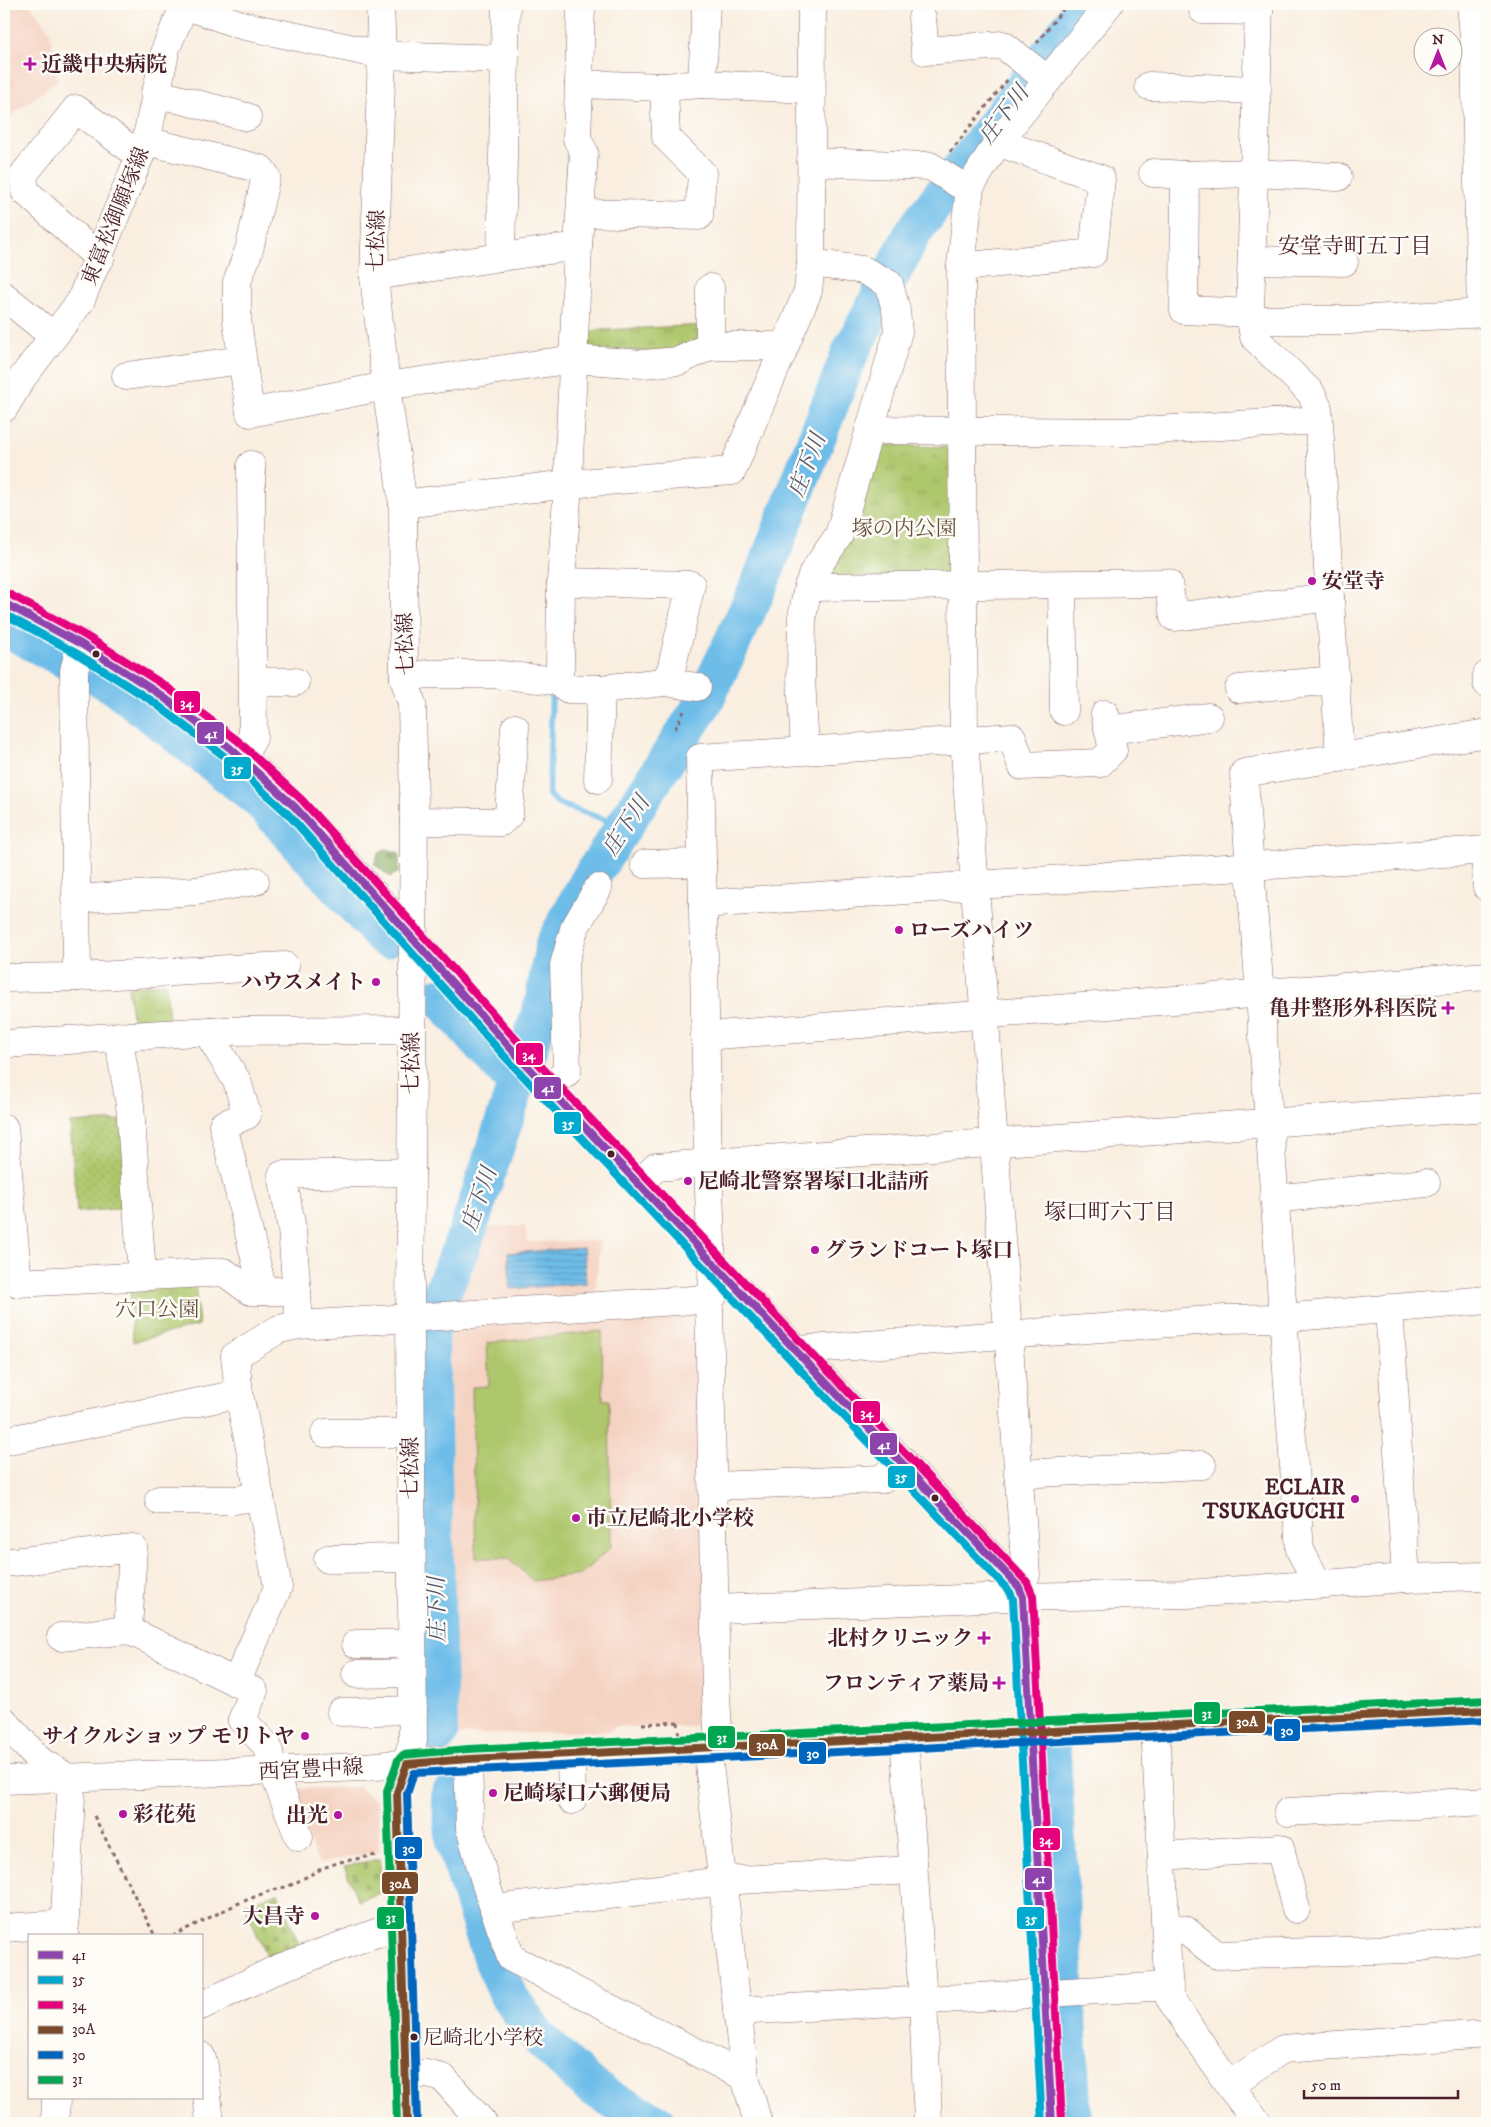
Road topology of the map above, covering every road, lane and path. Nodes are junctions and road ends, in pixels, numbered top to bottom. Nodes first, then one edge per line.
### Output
1 (380, 4) edge
2 (506, 4) edge
3 (581, 4) edge
4 (706, 4) edge
5 (812, 4) edge
6 (1067, 4) edge
7 (1109, 4) edge
8 (1470, 4) edge
9 (185, 5) edge
10 (1259, 7) edge
11 (1203, 10) dead end
12 (922, 18) dead end
13 (1481, 47) edge
14 (382, 55) junction
15 (504, 59) junction
16 (1035, 70) junction
17 (579, 84) junction
18 (702, 84) junction
19 (1149, 86) dead end
20 (664, 87) junction
21 (811, 90) junction
22 (1257, 90) junction
23 (155, 93) junction
24 (247, 117) dead end
25 (998, 142) junction
26 (143, 149) junction
27 (811, 162) junction
28 (1153, 172) dead end
29 (1254, 173) junction
30 (1185, 175) junction
31 (1338, 177) dead end
32 (951, 178) junction
33 (582, 213) junction
34 (578, 246) junction
35 (500, 257) junction
36 (100, 259) junction
37 (1252, 260) junction
38 (1344, 262) dead end
39 (810, 264) junction
40 (961, 267) junction
41 (374, 276) junction
42 (710, 288) dead end
43 (4, 296) edge
44 (1484, 313) edge
45 (1251, 317) junction
46 (53, 336) junction
47 (710, 346) junction
48 (782, 354) junction
49 (574, 359) junction
50 (242, 360) junction
51 (126, 376) dead end
52 (386, 386) junction
53 (4, 408) edge
54 (1319, 420) junction
55 (870, 425) junction
56 (963, 432) junction
57 (251, 465) dead end
58 (568, 484) junction
59 (403, 504) junction
60 (561, 582) junction
61 (1062, 585) junction
62 (963, 586) junction
63 (808, 587) junction
64 (1330, 597) junction
65 (4, 603) edge
66 (78, 658) junction
67 (1487, 675) edge
68 (404, 678) junction
69 (553, 680) junction
70 (1335, 680) junction
71 (252, 682) junction
72 (295, 682) dead end
73 (664, 682) junction
74 (1487, 683) edge
75 (697, 687) dead end
76 (601, 689) junction
77 (1239, 689) dead end
78 (1064, 711) dead end
79 (1209, 717) dead end
80 (516, 728) dead end
81 (1487, 733) edge
82 (964, 739) junction
83 (806, 750) junction
84 (1340, 758) junction
85 (241, 759) junction
86 (598, 779) dead end
87 (414, 821) junction
88 (1486, 850) edge
89 (702, 863) junction
90 (645, 864) dead end
91 (1248, 866) junction
92 (255, 881) dead end
93 (974, 884) junction
94 (1487, 887) edge
95 (598, 888) dead end
96 (75, 899) junction
97 (703, 904) junction
98 (412, 936) junction
99 (285, 966) dead end
100 (1487, 976) edge
101 (71, 977) junction
102 (14, 978) edge
103 (1260, 994) junction
104 (984, 1013) junction
105 (411, 1030) junction
106 (211, 1031) junction
107 (118, 1036) junction
108 (705, 1036) junction
109 (4, 1044) edge
110 (545, 1084) junction
111 (1487, 1108) edge
112 (1268, 1124) junction
113 (4, 1128) edge
114 (993, 1144) junction
115 (708, 1163) junction
116 (410, 1172) junction
117 (640, 1183) junction
118 (1426, 1183) dead end
119 (1274, 1199) junction
120 (142, 1275) junction
121 (711, 1283) junction
122 (263, 1291) junction
123 (296, 1291) junction
124 (1487, 1300) edge
125 (1389, 1308) junction
126 (428, 1317) junction
127 (1282, 1318) junction
128 (299, 1325) junction
129 (1008, 1336) junction
130 (798, 1350) junction
131 (239, 1394) junction
132 (325, 1432) dead end
133 (410, 1433) junction
134 (4, 1441) edge
135 (1202, 1465) dead end
136 (892, 1469) junction
137 (1018, 1474) junction
138 (714, 1486) junction
139 (260, 1496) junction
140 (159, 1500) dead end
141 (410, 1558) junction
142 (328, 1559) dead end
143 (4, 1563) edge
144 (1487, 1576) edge
145 (1406, 1578) junction
146 (1318, 1584) junction
147 (1021, 1592) junction
148 (715, 1609) junction
149 (128, 1630) junction
150 (61, 1637) dead end
151 (356, 1644) dead end
152 (412, 1644) junction
153 (412, 1673) junction
154 (356, 1674) dead end
155 (236, 1683) junction
156 (413, 1710) junction
157 (1487, 1710) edge
158 (341, 1712) dead end
159 (4, 1721) edge
160 (642, 1724) dead end
161 (1155, 1726) junction
162 (1029, 1731) junction
163 (904, 1737) junction
164 (713, 1746) junction
165 (571, 1754) junction
166 (468, 1759) junction
167 (407, 1764) junction
168 (680, 1767) dead end
169 (273, 1771) junction
170 (68, 1778) junction
171 (4, 1780) edge
172 (572, 1800) dead end
173 (1487, 1801) edge
174 (1288, 1812) dead end
175 (94, 1815) dead end
176 (299, 1837) dead end
177 (398, 1854) junction
178 (1162, 1856) junction
179 (912, 1870) junction
180 (722, 1881) junction
181 (494, 1909) junction
182 (1296, 1909) dead end
183 (1166, 1926) junction
184 (4, 1928) edge
185 (65, 1930) edge
186 (402, 1932) junction
187 (155, 1934) edge
188 (176, 1934) edge
189 (1487, 1938) edge
190 (1169, 1986) junction
191 (1057, 1992) junction
192 (922, 1999) junction
193 (202, 2006) edge
194 (737, 2011) junction
195 (1487, 2034) edge
196 (202, 2059) edge
197 (406, 2074) junction
198 (744, 2076) junction
199 (1229, 2085) junction
200 (56, 2100) edge
201 (55, 2123) edge
202 (210, 2123) edge
203 (407, 2123) edge
204 (483, 2123) edge
205 (758, 2123) edge
206 (928, 2123) edge
207 (1052, 2123) edge
208 (1258, 2123) edge

1 - 14 street, 七松線
2 - 15 street
3 - 17 street
4 - 18 street
5 - 21 street
6 - 16 path
7 - 16 street
8 - 13 street
9 - 14 street
9 - 23 street, 東富松御願塚線
10 - 11 street
10 - 22 street
12 - 16 street
13 - 44 street
14 - 15 street
14 - 41 street, 七松線
15 - 35 street
16 - 25 street
16 - 32 path
17 - 20 street
17 - 33 street
18 - 20 street
18 - 21 street
19 - 22 street
20 - 33 street
21 - 27 street
22 - 29 street
23 - 24 street
23 - 26 street, 東富松御願塚線
25 - 32 street
25 - 40 street
26 - 36 street, 東富松御願塚線
26 - 36 street
26 - 50 street
27 - 32 street
27 - 39 street
28 - 30 street
29 - 30 street
29 - 31 street
29 - 37 street
30 - 45 street
32 - 40 street
33 - 34 street
34 - 35 street
34 - 49 street
35 - 41 street
36 - 46 street, 東富松御願塚線
37 - 38 street
37 - 45 street
39 - 48 street
39 - 55 street
40 - 56 street
41 - 52 street, 七松線
42 - 47 street
43 - 46 street
44 - 45 street
45 - 54 street
46 - 53 street, 東富松御願塚線
47 - 48 street
47 - 49 street
48 - 58 street
49 - 52 street
49 - 58 street
50 - 51 street
50 - 52 street
52 - 59 street, 七松線
54 - 56 street
54 - 64 street
55 - 56 street
55 - 63 street
56 - 62 street
57 - 71 street
58 - 59 street
58 - 60 street
59 - 68 street, 七松線
60 - 69 street
60 - 73 street
61 - 62 street
61 - 64 street
61 - 78 street
62 - 63 street
62 - 82 street
63 - 83 street
64 - 70 street
65 - 66 street
66 - 85 street
66 - 96 street
67 - 74 street
68 - 69 street
68 - 87 street, 七松線
69 - 76 street
70 - 77 street
70 - 84 street
71 - 72 street
71 - 85 street
73 - 75 street
73 - 76 street
76 - 86 street
79 - 82 street
80 - 87 street
81 - 84 street
82 - 83 street
82 - 93 street
83 - 89 street
84 - 91 street
85 - 98 street
87 - 98 street, 七松線
88 - 91 street
88 - 94 street
89 - 90 street
89 - 97 street
91 - 93 street
91 - 103 street
92 - 96 street
93 - 97 street
93 - 104 street
95 - 110 street
96 - 101 street
97 - 108 street
98 - 105 street, 七松線
98 - 110 street
99 - 101 street
100 - 103 street
101 - 102 street
103 - 104 street
103 - 112 street
104 - 108 street
104 - 114 street
105 - 106 street
105 - 116 street, 七松線
106 - 107 street
106 - 122 street
107 - 109 street
107 - 120 street
108 - 115 street
110 - 117 street
111 - 112 street
112 - 114 street
112 - 119 street
113 - 120 street
114 - 115 street
114 - 129 street
115 - 117 street
115 - 121 street
116 - 123 street
116 - 126 street, 七松線
117 - 121 street
118 - 119 street
119 - 127 street
120 - 122 street
121 - 126 street
121 - 130 street
121 - 138 street
122 - 123 street
123 - 128 street
124 - 125 street
125 - 127 street
125 - 145 street
126 - 128 street
126 - 133 street, 七松線
127 - 129 street
127 - 146 street
128 - 131 street
129 - 130 street
129 - 137 street
130 - 136 street
131 - 134 street
131 - 139 street
132 - 133 street
133 - 141 street, 七松線
135 - 137 street
136 - 138 street
136 - 147 street
137 - 147 street
138 - 148 street
139 - 140 street
139 - 155 street
141 - 142 street
141 - 152 street, 七松線
143 - 149 street
144 - 145 street
145 - 146 street
146 - 147 street
147 - 148 street
147 - 162 street
148 - 164 street
149 - 150 street
149 - 155 street
151 - 152 street
152 - 153 street, 七松線
153 - 154 street
153 - 156 street, 七松線
155 - 169 street
156 - 158 street
156 - 167 street, 七松線
157 - 161 street, 西宮豊中線
159 - 170 street
160 - 168 path, bridge
161 - 162 street, 西宮豊中線
161 - 178 street
162 - 163 street, 西宮豊中線
162 - 191 street
163 - 164 street, 西宮豊中線
163 - 179 street
164 - 165 street, 西宮豊中線
164 - 180 street
165 - 166 street, 西宮豊中線
165 - 172 street
166 - 167 street, 西宮豊中線
166 - 181 street
167 - 169 street, 西宮豊中線
167 - 177 street, 七松線
169 - 170 street, 西宮豊中線
169 - 176 street
170 - 171 street, 西宮豊中線
170 - 185 street
173 - 174 street
175 - 187 path
177 - 186 street, 七松線
177 - 188 path
178 - 182 street
178 - 183 street
179 - 180 street
179 - 192 street
180 - 181 street
180 - 194 street
181 - 198 street
183 - 189 street
183 - 190 street
184 - 185 street
186 - 193 street
186 - 197 street, 七松線
190 - 191 street
190 - 199 street
191 - 192 street
191 - 207 street
192 - 194 street
192 - 206 street
194 - 198 street
195 - 199 street
196 - 202 street
197 - 203 street, 七松線
197 - 204 street
198 - 205 street
199 - 208 street
200 - 201 street

